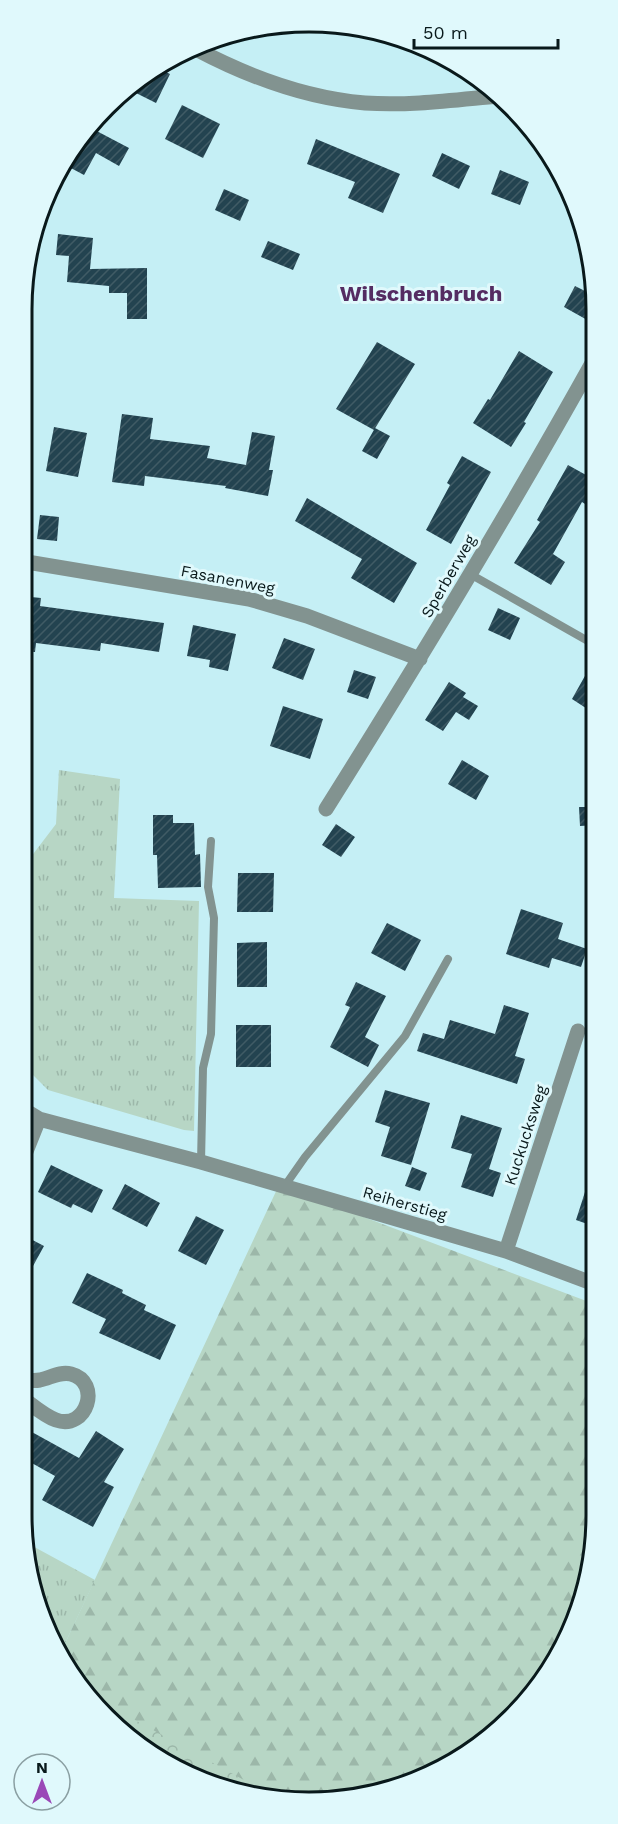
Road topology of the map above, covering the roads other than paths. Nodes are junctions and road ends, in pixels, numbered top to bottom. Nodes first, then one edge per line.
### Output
1 (203, 53) edge
2 (488, 97) edge
3 (586, 374) edge
4 (32, 563) edge
5 (470, 574) junction
6 (586, 640) edge
7 (420, 660) junction
8 (326, 809) dead end
9 (211, 841) dead end
10 (448, 958) dead end
11 (578, 1031) dead end
12 (32, 1115) edge
13 (39, 1119) junction
14 (32, 1136) edge
15 (201, 1162) junction
16 (284, 1186) junction
17 (506, 1251) junction
18 (586, 1281) edge
19 (32, 1380) edge
20 (32, 1404) edge

1 - 2 street
3 - 5 street, Sperberweg
4 - 7 street, Fasanenweg
5 - 6 lane
5 - 7 street, Sperberweg
7 - 8 street, Sperberweg
9 - 15 lane
10 - 16 lane
11 - 17 street, Kuckucksweg
12 - 13 street, Reiherstieg
13 - 14 street
13 - 15 street, Reiherstieg
15 - 16 street, Reiherstieg
16 - 17 street, Reiherstieg
17 - 18 street, Reiherstieg
19 - 20 street

